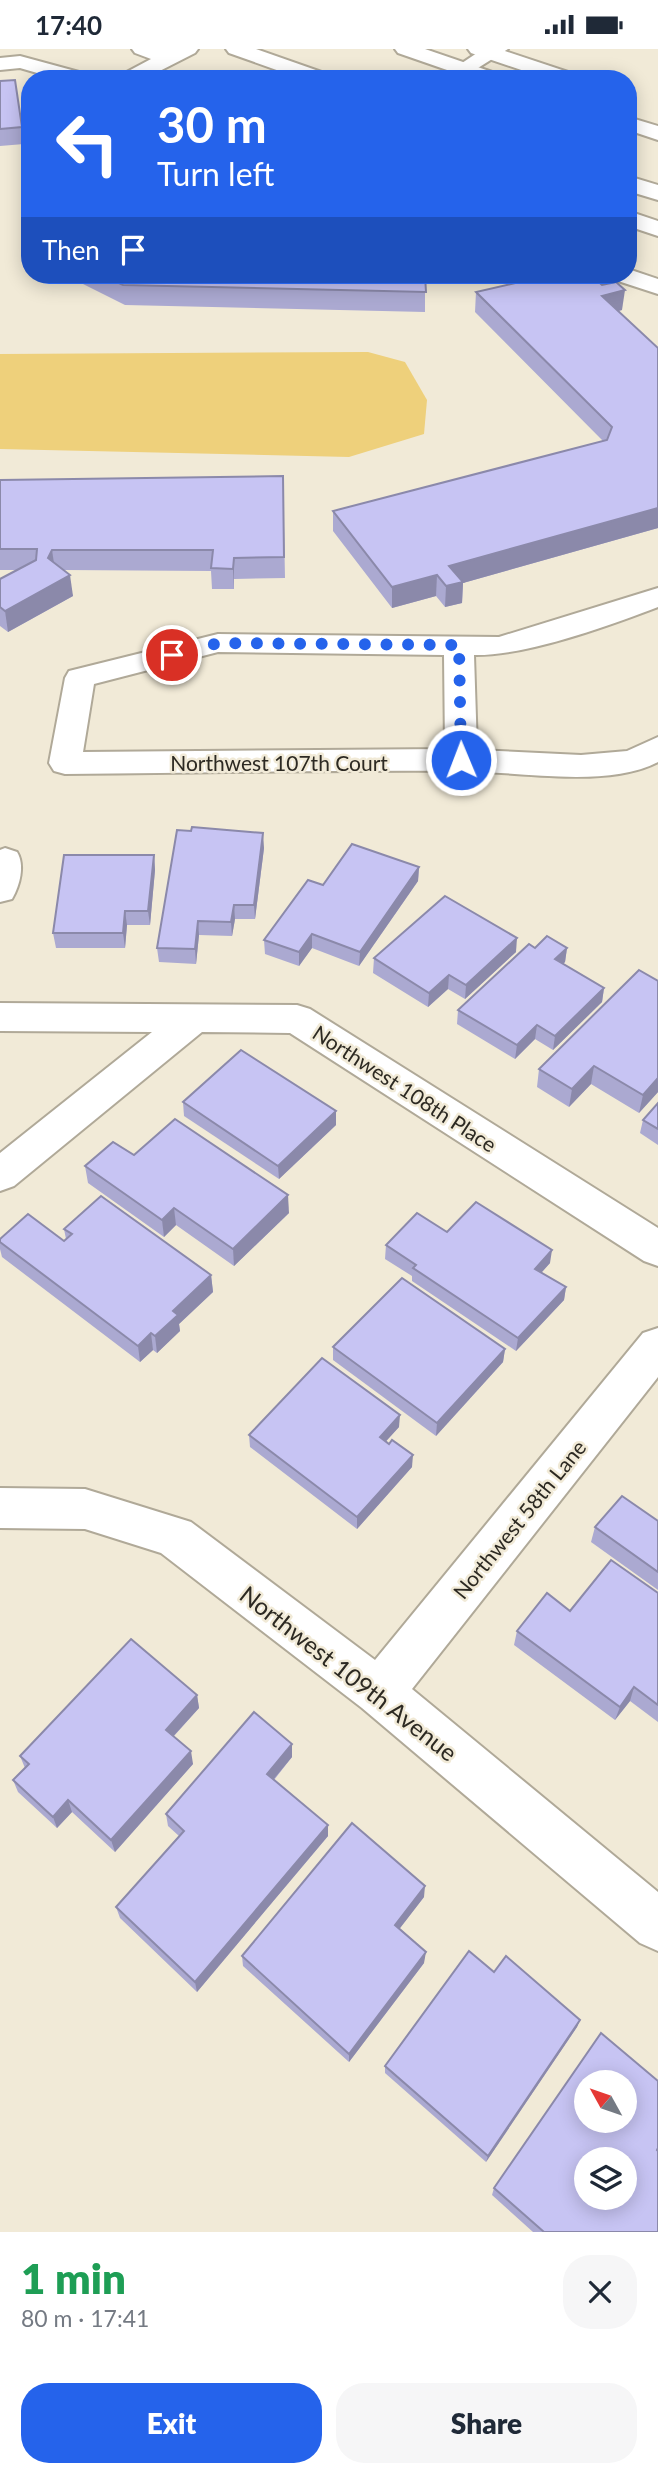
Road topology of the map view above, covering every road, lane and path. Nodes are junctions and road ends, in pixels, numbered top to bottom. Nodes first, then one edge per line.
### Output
1 (142, 49) edge
2 (188, 49) edge
3 (236, 49) edge
4 (405, 49) edge
5 (489, 50) edge
6 (168, 58) junction
7 (0, 64) edge
8 (463, 69) junction
9 (50, 70) edge
10 (145, 70) edge
11 (297, 70) edge
12 (466, 70) edge
13 (545, 70) edge
14 (637, 126) edge
15 (658, 133) edge
16 (637, 221) edge
17 (658, 229) edge
18 (637, 280) edge
19 (658, 287) edge
20 (658, 597) edge
21 (459, 645) junction
22 (658, 748) edge
23 (461, 760) junction
24 (0, 1017) edge
25 (194, 1019) junction
26 (0, 1175) edge
27 (658, 1249) edge
28 (658, 1346) edge
29 (0, 1508) edge
30 (379, 1692) junction
31 (658, 1925) edge

1 - 6 street
2 - 6 street
3 - 11 street
4 - 8 street
5 - 8 street
5 - 13 street
6 - 10 street
7 - 9 street
8 - 12 street
14 - 15 street
16 - 17 street
18 - 19 street
20 - 21 street
21 - 23 street
21 - 23 street, Northwest 107th Court
22 - 23 street, Northwest 107th Court
24 - 25 street, Northwest 108th Place
25 - 26 street
25 - 27 street, Northwest 108th Place
28 - 30 street, Northwest 58th Lane
29 - 30 street, Northwest 109th Avenue
30 - 31 street, Northwest 109th Avenue

